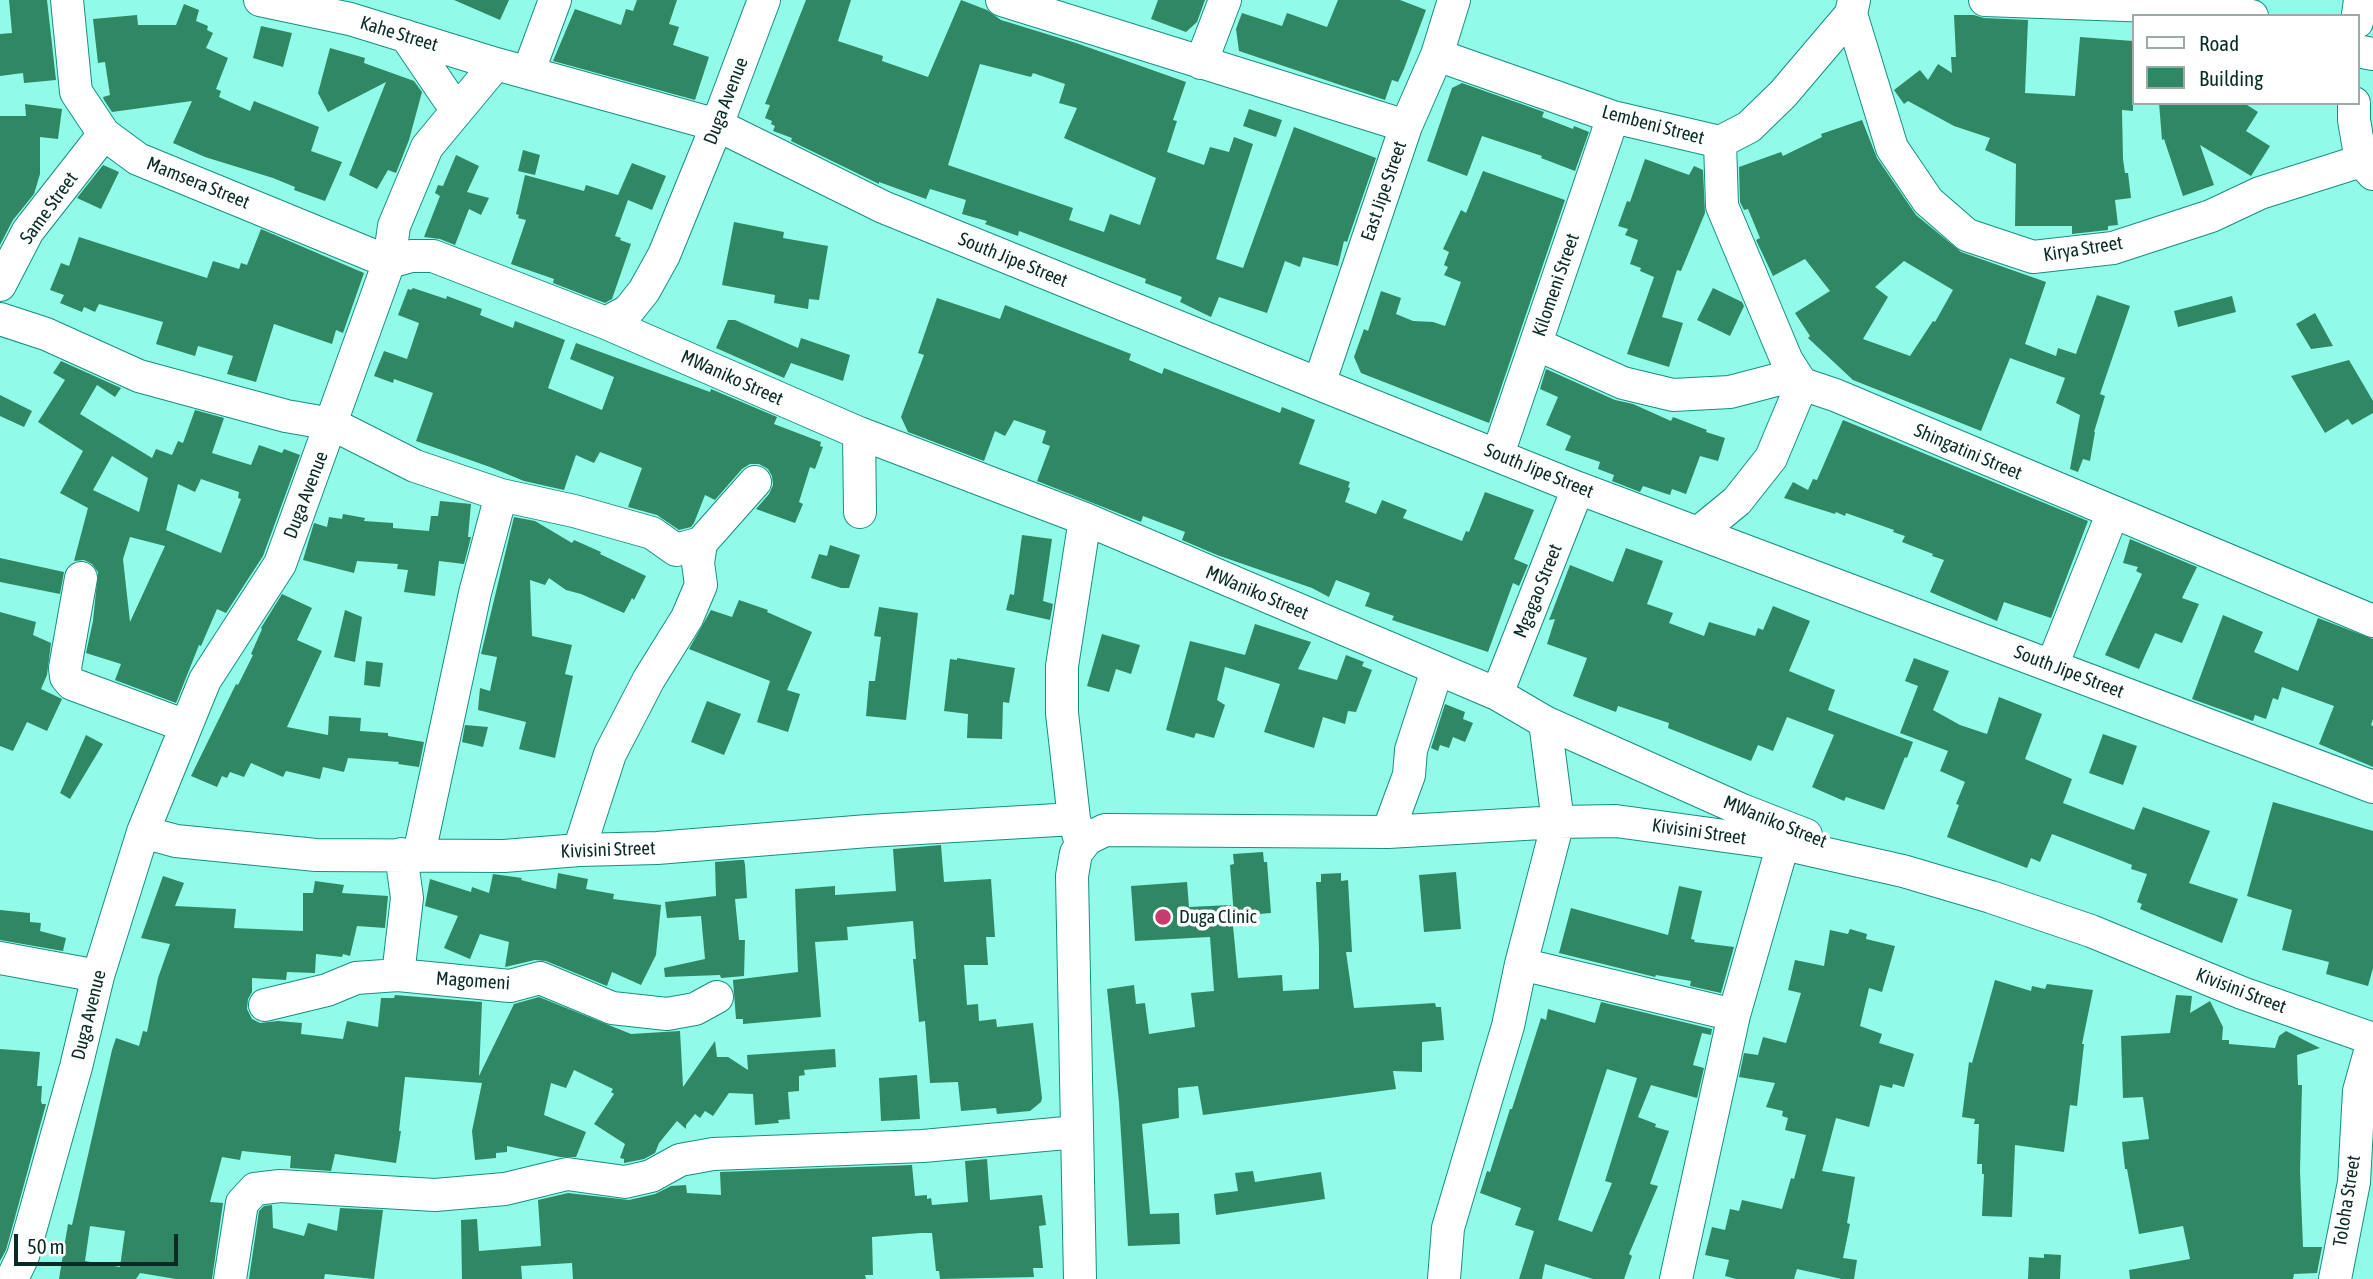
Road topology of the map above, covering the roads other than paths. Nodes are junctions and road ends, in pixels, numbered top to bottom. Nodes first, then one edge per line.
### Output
1 (67, 0) edge
2 (260, 0) edge
3 (555, 0) edge
4 (764, 0) edge
5 (1002, 0) edge
6 (1225, 0) edge
7 (1454, 0) edge
8 (1985, 0) edge
9 (2181, 4) edge
10 (1852, 7) edge
11 (355, 9) edge
12 (2240, 14) edge
13 (406, 36) junction
14 (1437, 55) junction
15 (1201, 63) junction
16 (496, 64) junction
17 (528, 73) junction
18 (2354, 105) edge
19 (457, 111) junction
20 (1613, 117) junction
21 (717, 125) junction
22 (1406, 126) junction
23 (104, 134) junction
24 (1720, 142) junction
25 (2367, 168) edge
26 (390, 262) junction
27 (0, 285) edge
28 (0, 319) edge
29 (606, 323) junction
30 (1536, 344) junction
31 (1799, 380) junction
32 (1319, 384) junction
33 (332, 424) junction
34 (859, 433) junction
35 (1498, 454) junction
36 (755, 482) dead end
37 (1578, 488) junction
38 (501, 495) junction
39 (860, 512) dead end
40 (2113, 512) junction
41 (1085, 519) junction
42 (1698, 533) junction
43 (701, 543) junction
44 (81, 578) dead end
45 (2373, 621) edge
46 (2052, 666) junction
47 (1437, 670) junction
48 (1497, 694) junction
49 (1545, 722) junction
50 (186, 726) junction
51 (2373, 787) edge
52 (1558, 822) junction
53 (143, 832) junction
54 (1078, 832) junction
55 (1388, 832) junction
56 (1783, 844) junction
57 (579, 850) junction
58 (410, 854) junction
59 (1903, 871) junction
60 (0, 958) edge
61 (1521, 964) junction
62 (398, 975) junction
63 (98, 976) junction
64 (717, 997) dead end
65 (265, 1005) dead end
66 (1734, 1015) junction
67 (2373, 1040) edge
68 (1077, 1132) junction
69 (12, 1279) edge
70 (230, 1279) edge
71 (1080, 1279) edge
72 (1444, 1279) edge
73 (1675, 1279) edge
74 (2335, 1279) edge

1 - 23 street, Mamsera Street
2 - 11 street, Kahe Street
3 - 17 street
4 - 21 street, Duga Avenue
5 - 15 street
6 - 15 street
7 - 14 street, East Jipe Street
8 - 9 street
9 - 12 street
10 - 24 street, Lembeni Street
10 - 25 street, Kirya Street
11 - 13 street, Kahe Street
13 - 16 street, Kahe Street
13 - 19 street
14 - 20 street, Lembeni Street
14 - 22 street, East Jipe Street
15 - 22 street
16 - 17 street, Kahe Street
16 - 19 street
17 - 21 street, Kahe Street
18 - 25 street
19 - 26 street, Duga Avenue
20 - 24 street, Lembeni Street
20 - 30 street, Kilomeni Street
21 - 29 street, Duga Avenue
21 - 32 street, South Jipe Street
22 - 32 street, East Jipe Street
23 - 26 street, Mamsera Street
23 - 27 street, Same Street
24 - 31 street
26 - 29 street
26 - 33 street, Duga Avenue
28 - 33 street
29 - 34 street, MWaniko Street
30 - 31 street
30 - 35 street, Kilomeni Street
31 - 40 street, Shingatini Street
31 - 42 street
32 - 35 street, South Jipe Street
33 - 38 street
33 - 50 street, Duga Avenue
34 - 39 street
34 - 41 street, MWaniko Street
35 - 37 street, South Jipe Street
36 - 43 street
37 - 42 street, South Jipe Street
37 - 48 street, Mgagao Street
38 - 43 street
38 - 58 street
40 - 45 street, Shingatini Street
40 - 46 street
41 - 47 street, MWaniko Street
41 - 54 street
42 - 46 street, South Jipe Street
43 - 57 street
44 - 50 street
46 - 51 street, South Jipe Street
47 - 48 street, MWaniko Street
47 - 55 street
48 - 49 street, MWaniko Street
49 - 52 street
49 - 59 street, MWaniko Street
50 - 53 street, Duga Avenue
52 - 55 street, Kivisini Street
52 - 56 street, Kivisini Street
52 - 61 street
53 - 58 street, Kivisini Street
53 - 63 street, Duga Avenue
54 - 55 street, Kivisini Street
54 - 57 street, Kivisini Street
54 - 68 street
56 - 59 street, Kivisini Street
56 - 66 street
57 - 58 street, Kivisini Street
58 - 62 street
59 - 67 street, Kivisini Street
60 - 63 street
61 - 66 street
61 - 72 street
62 - 64 street, Magomeni
62 - 65 street, Magomeni
63 - 69 street, Duga Avenue
66 - 73 street
67 - 74 street, Toloha Street
68 - 70 street
68 - 71 street

